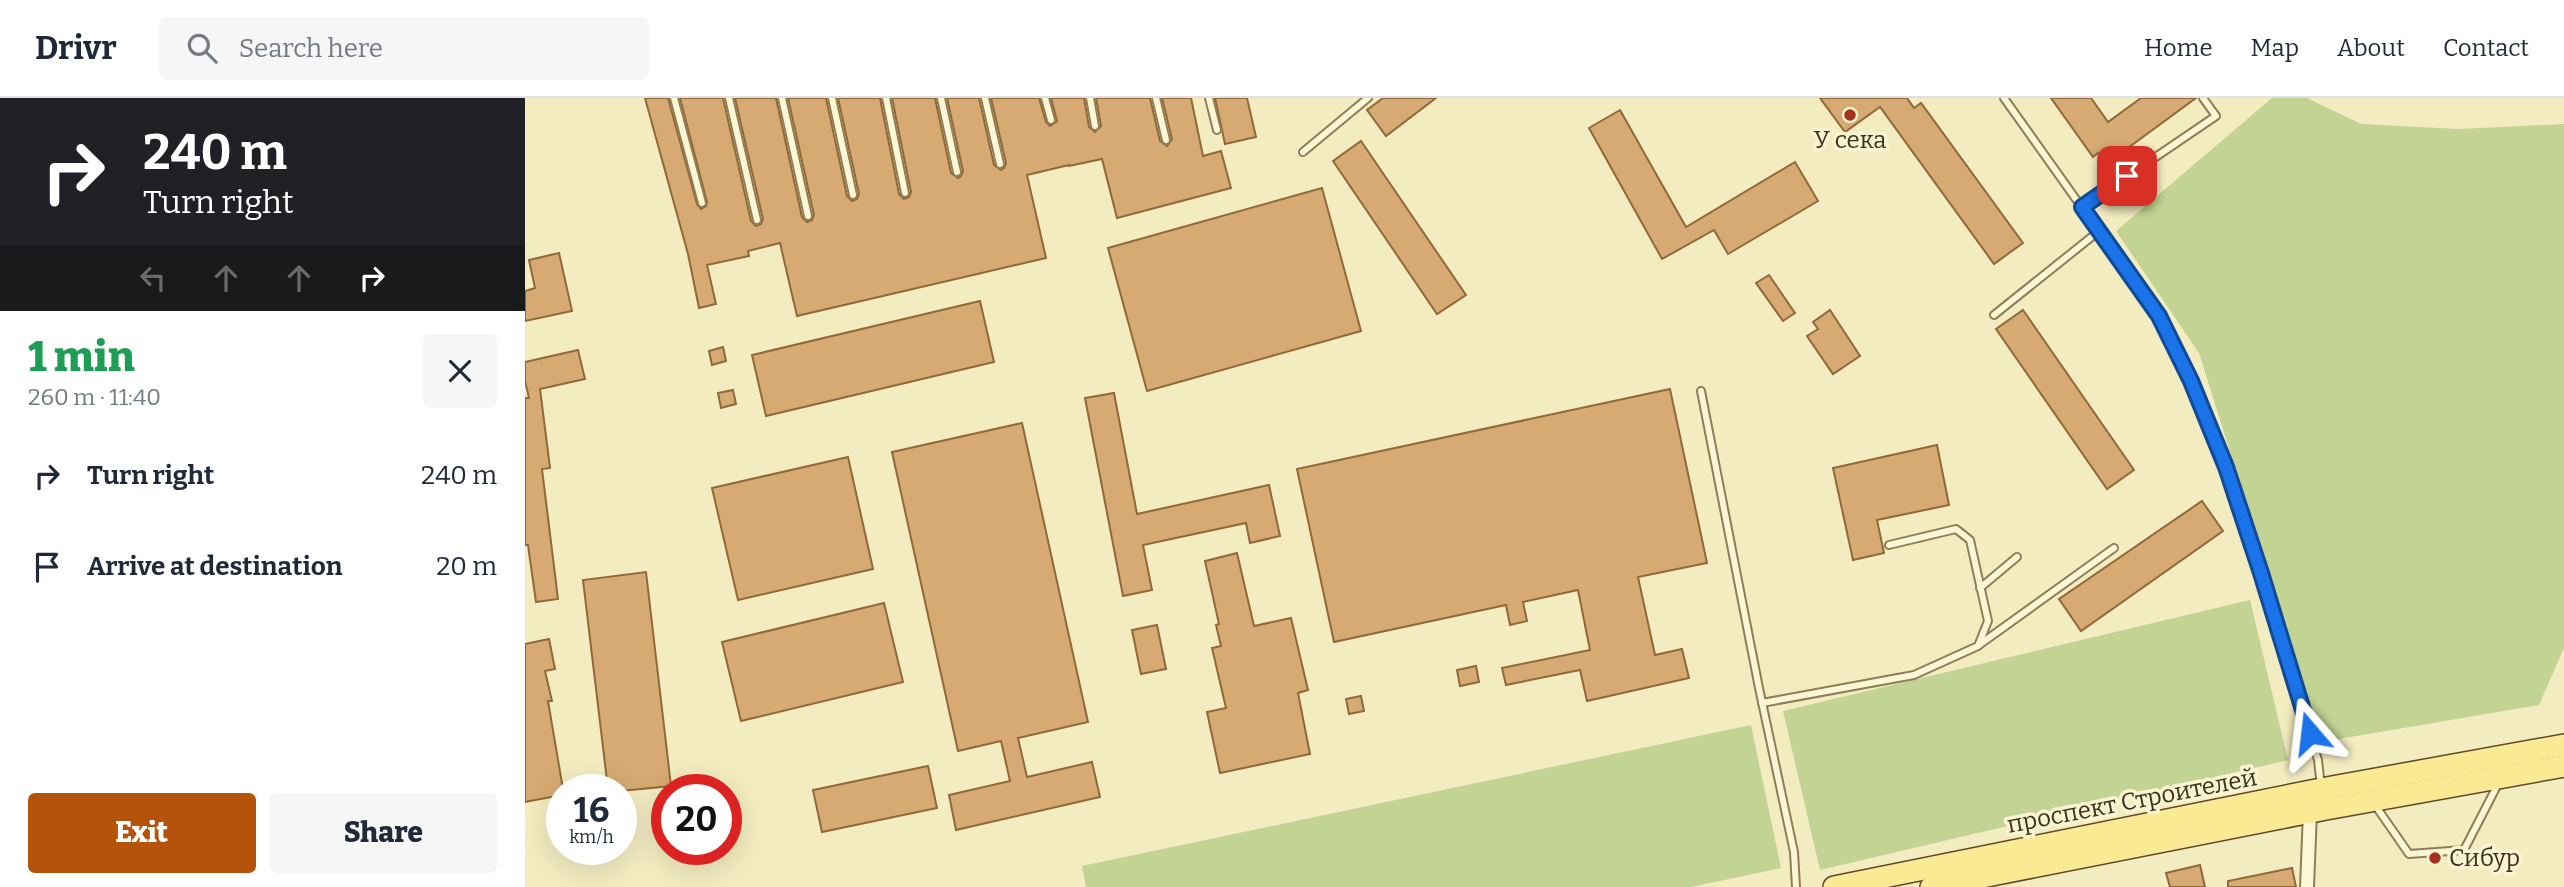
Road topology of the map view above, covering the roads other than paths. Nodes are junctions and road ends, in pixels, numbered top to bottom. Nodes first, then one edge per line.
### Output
1 (674, 98) edge
2 (729, 98) edge
3 (782, 98) edge
4 (832, 98) edge
5 (885, 98) edge
6 (941, 98) edge
7 (985, 98) edge
8 (1045, 98) edge
9 (1090, 98) edge
10 (1156, 98) edge
11 (1209, 98) edge
12 (1368, 98) edge
13 (2004, 98) edge
14 (2203, 98) edge
15 (1051, 120) dead end
16 (1095, 126) dead end
17 (1217, 130) dead end
18 (1166, 140) dead end
19 (1303, 152) dead end
20 (1000, 164) dead end
21 (957, 172) dead end
22 (905, 193) dead end
23 (853, 195) dead end
24 (702, 203) dead end
25 (2082, 207) junction
26 (808, 216) dead end
27 (757, 220) dead end
28 (2099, 231) junction
29 (1994, 315) dead end
30 (1701, 391) dead end
31 (1889, 545) dead end
32 (2114, 548) dead end
33 (2017, 557) dead end
34 (1980, 588) junction
35 (1978, 646) junction
36 (1762, 703) junction
37 (2564, 745) edge
38 (2564, 766) edge
39 (2501, 777) junction
40 (2372, 801) junction
41 (2319, 803) junction
42 (1796, 887) edge
43 (1834, 887) edge
44 (1931, 887) edge
45 (2307, 887) edge

1 - 24 lane
2 - 27 lane
3 - 26 lane
4 - 23 lane
5 - 22 lane
6 - 21 lane
7 - 20 lane
8 - 15 lane
9 - 16 lane
10 - 18 lane
11 - 17 lane
12 - 19 lane
13 - 25 lane
14 - 25 lane
25 - 28 lane
28 - 29 lane
28 - 41 lane
30 - 36 lane
31 - 34 lane
32 - 35 lane
33 - 34 lane
34 - 35 lane
35 - 36 lane
36 - 42 lane
37 - 41 main road, проспект Строителей
38 - 39 main road, проспект Строителей
39 - 40 main road, проспект Строителей
39 - 40 lane
40 - 41 main road, проспект Строителей
41 - 43 main road, проспект Строителей
41 - 44 main road, проспект Строителей
41 - 45 street

